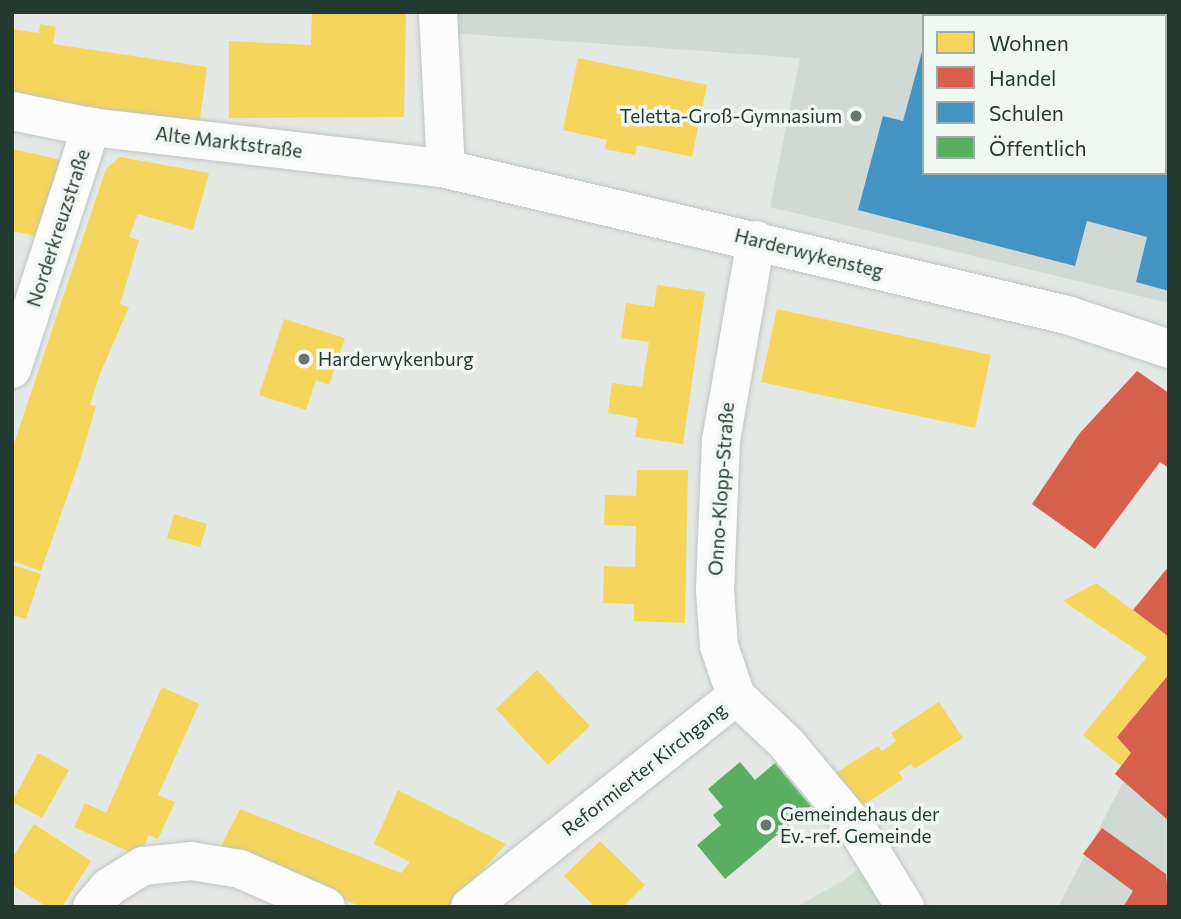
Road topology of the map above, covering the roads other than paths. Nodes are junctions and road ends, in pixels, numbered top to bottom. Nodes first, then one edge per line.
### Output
1 (438, 12) edge
2 (12, 111) edge
3 (91, 127) junction
4 (446, 169) junction
5 (756, 240) junction
6 (1169, 349) edge
7 (12, 369) edge
8 (736, 696) junction
9 (92, 907) edge
10 (326, 907) edge
11 (470, 907) edge
12 (905, 907) edge

1 - 4 street
2 - 3 street, Alte Marktstraße
3 - 4 street, Alte Marktstraße
3 - 7 street, Norderkreuzstraße
4 - 5 street, Harderwykensteg
5 - 6 street, Harderwykensteg
5 - 8 street, Onno-Klopp-Straße
8 - 11 street, Reformierter Kirchgang
8 - 12 street, Reformierter Kirchgang
9 - 10 street

